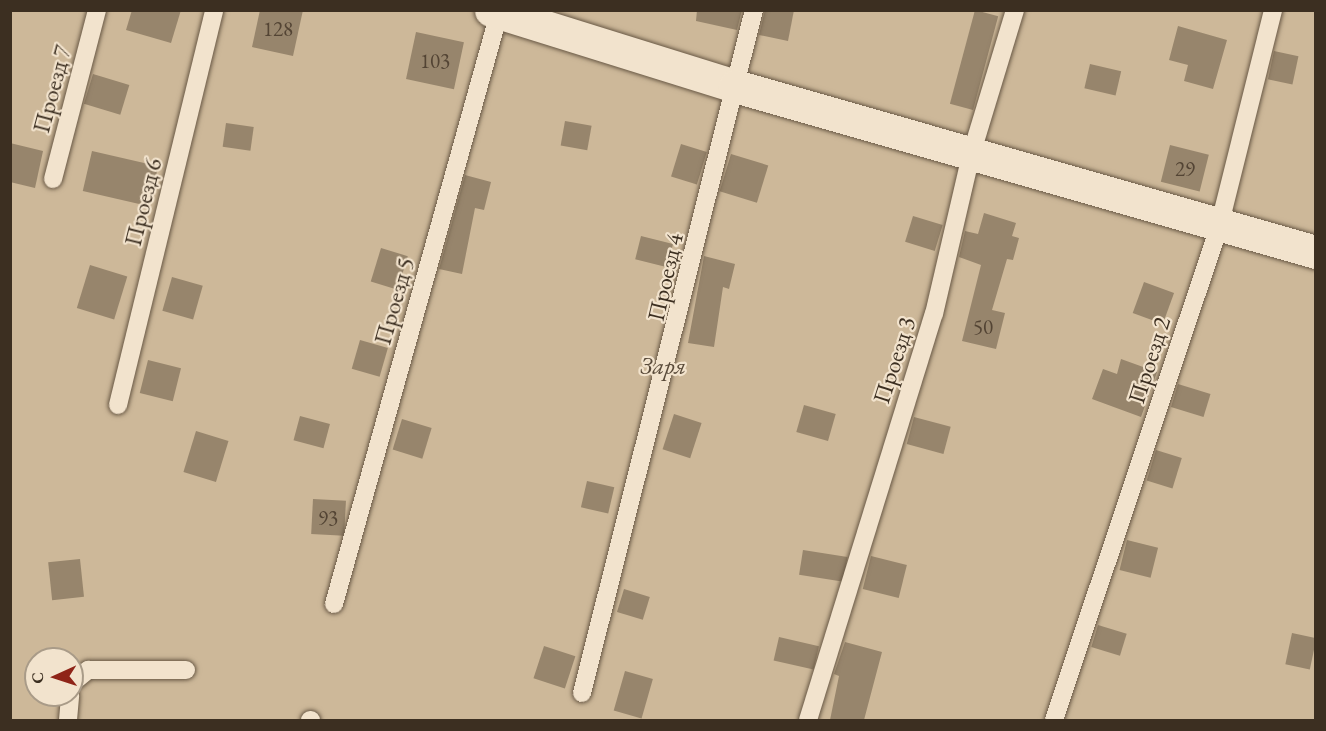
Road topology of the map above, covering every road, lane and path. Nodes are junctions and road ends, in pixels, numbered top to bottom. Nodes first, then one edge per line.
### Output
1 (97, 10) edge
2 (214, 10) edge
3 (754, 10) edge
4 (1015, 10) edge
5 (1273, 10) edge
6 (497, 11) edge
7 (735, 86) junction
8 (971, 155) junction
9 (53, 179) dead end
10 (1219, 227) junction
11 (1316, 252) edge
12 (118, 405) dead end
13 (334, 604) dead end
14 (186, 670) dead end
15 (84, 673) edge
16 (582, 693) dead end
17 (808, 720) edge
18 (1054, 720) edge

1 - 9 lane, Проезд 7
2 - 12 lane, Проезд 6
3 - 7 lane, Проезд 4
4 - 8 lane, Проезд 3
5 - 10 lane, Проезд 2
6 - 7 street
6 - 13 lane, Проезд 5
7 - 8 street
7 - 16 lane, Проезд 4
8 - 10 street
8 - 17 lane, Проезд 3
10 - 11 street
10 - 18 lane, Проезд 2
14 - 15 lane

